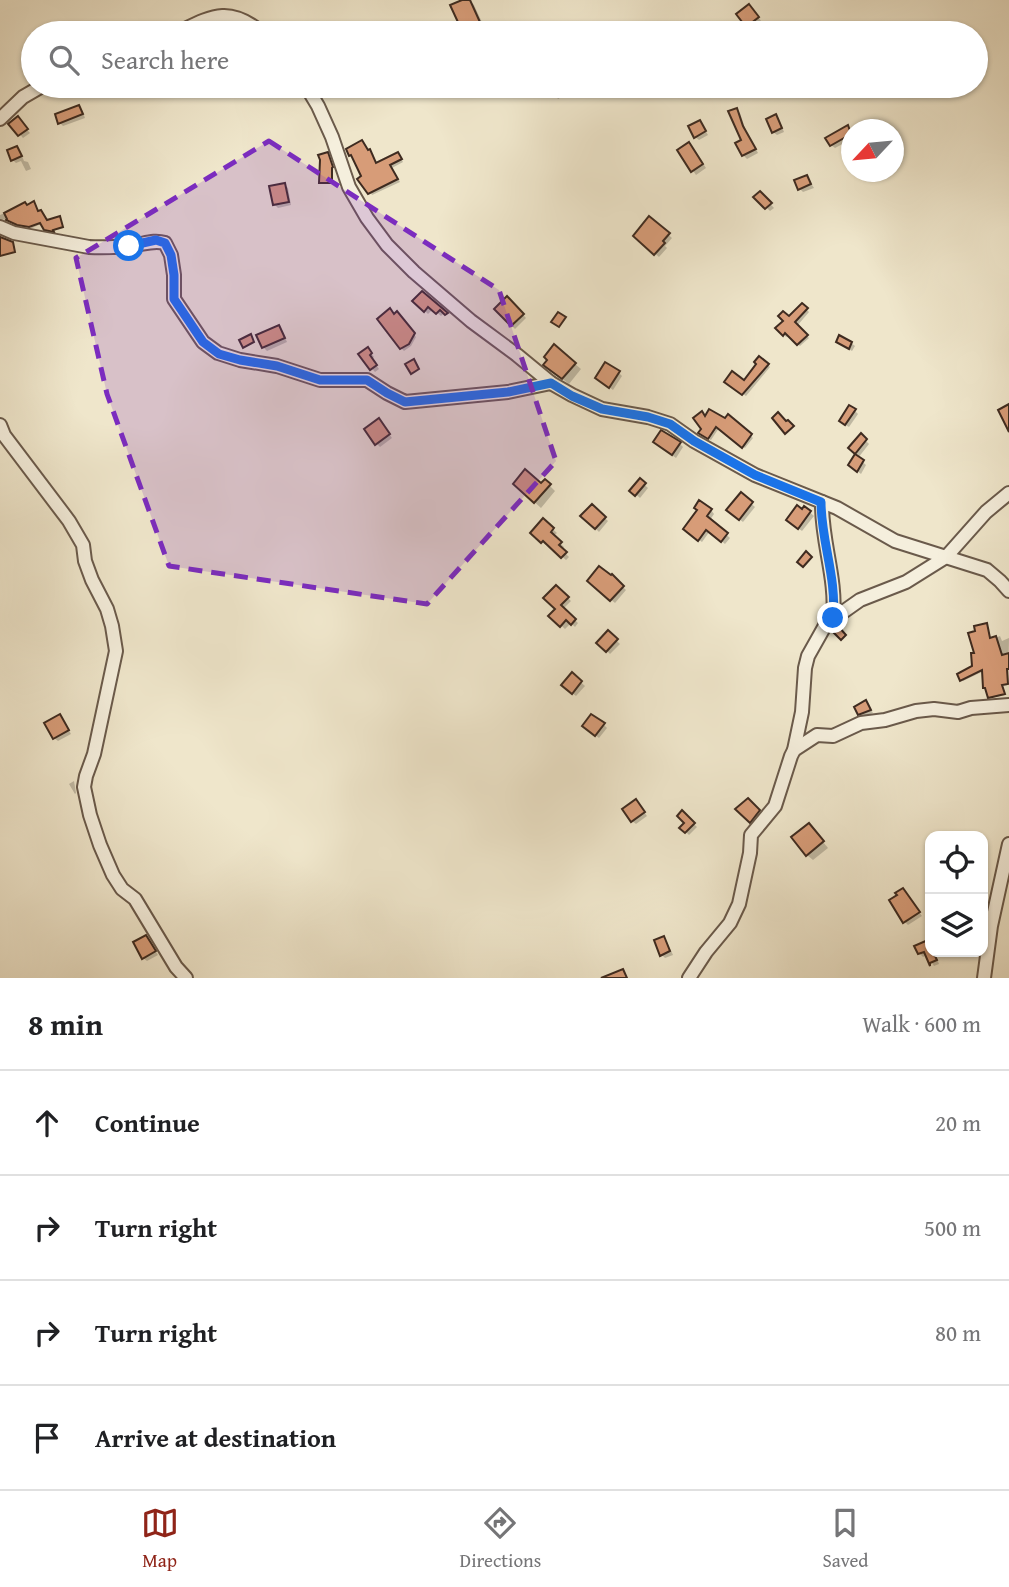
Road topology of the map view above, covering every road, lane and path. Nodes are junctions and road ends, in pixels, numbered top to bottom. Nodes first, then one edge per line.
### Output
1 (201, 21) edge
2 (245, 21) edge
3 (22, 98) edge
4 (313, 98) edge
5 (0, 119) edge
6 (0, 227) edge
7 (551, 383) junction
8 (0, 425) edge
9 (1009, 492) edge
10 (821, 502) junction
11 (946, 556) junction
12 (1009, 591) edge
13 (833, 618) junction
14 (1009, 705) edge
15 (794, 750) junction
16 (1009, 844) edge
17 (186, 978) edge
18 (689, 978) edge
19 (984, 978) edge

1 - 2 street
3 - 5 street
4 - 7 street
6 - 7 street
7 - 10 street
8 - 17 street
9 - 11 street
10 - 11 street
10 - 13 street
11 - 12 street
11 - 13 street
13 - 15 street
14 - 15 street
15 - 18 street
16 - 19 street

